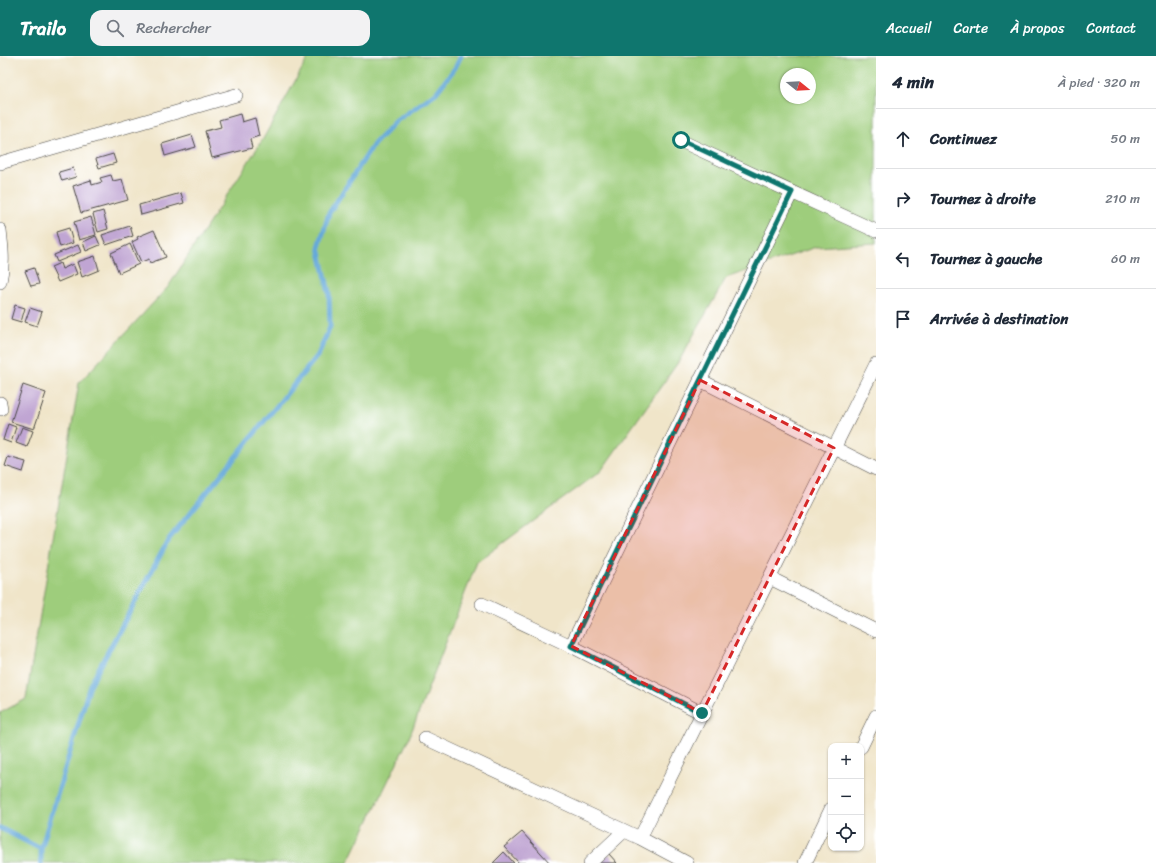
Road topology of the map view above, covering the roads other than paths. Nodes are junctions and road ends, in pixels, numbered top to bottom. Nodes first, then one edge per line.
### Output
1 (236, 95) dead end
2 (681, 140) dead end
3 (0, 163) edge
4 (792, 192) junction
5 (0, 230) edge
6 (876, 231) edge
7 (0, 282) edge
8 (876, 364) edge
9 (700, 380) junction
10 (834, 448) junction
11 (876, 469) edge
12 (770, 578) junction
13 (482, 604) dead end
14 (876, 631) edge
15 (571, 646) junction
16 (702, 713) junction
17 (876, 716) edge
18 (425, 738) dead end
19 (863, 743) edge
20 (828, 815) edge
21 (624, 831) junction
22 (640, 838) junction
23 (590, 863) edge
24 (687, 863) edge
25 (805, 863) edge

1 - 3 street
2 - 4 street
4 - 6 street
4 - 9 street
5 - 7 street
8 - 10 street
9 - 10 street
9 - 15 street
10 - 11 street
10 - 12 street
12 - 14 street
12 - 16 street
13 - 15 street
15 - 16 street
16 - 22 street
17 - 19 street
18 - 21 street
20 - 25 street
21 - 22 street
21 - 23 street
22 - 24 street

